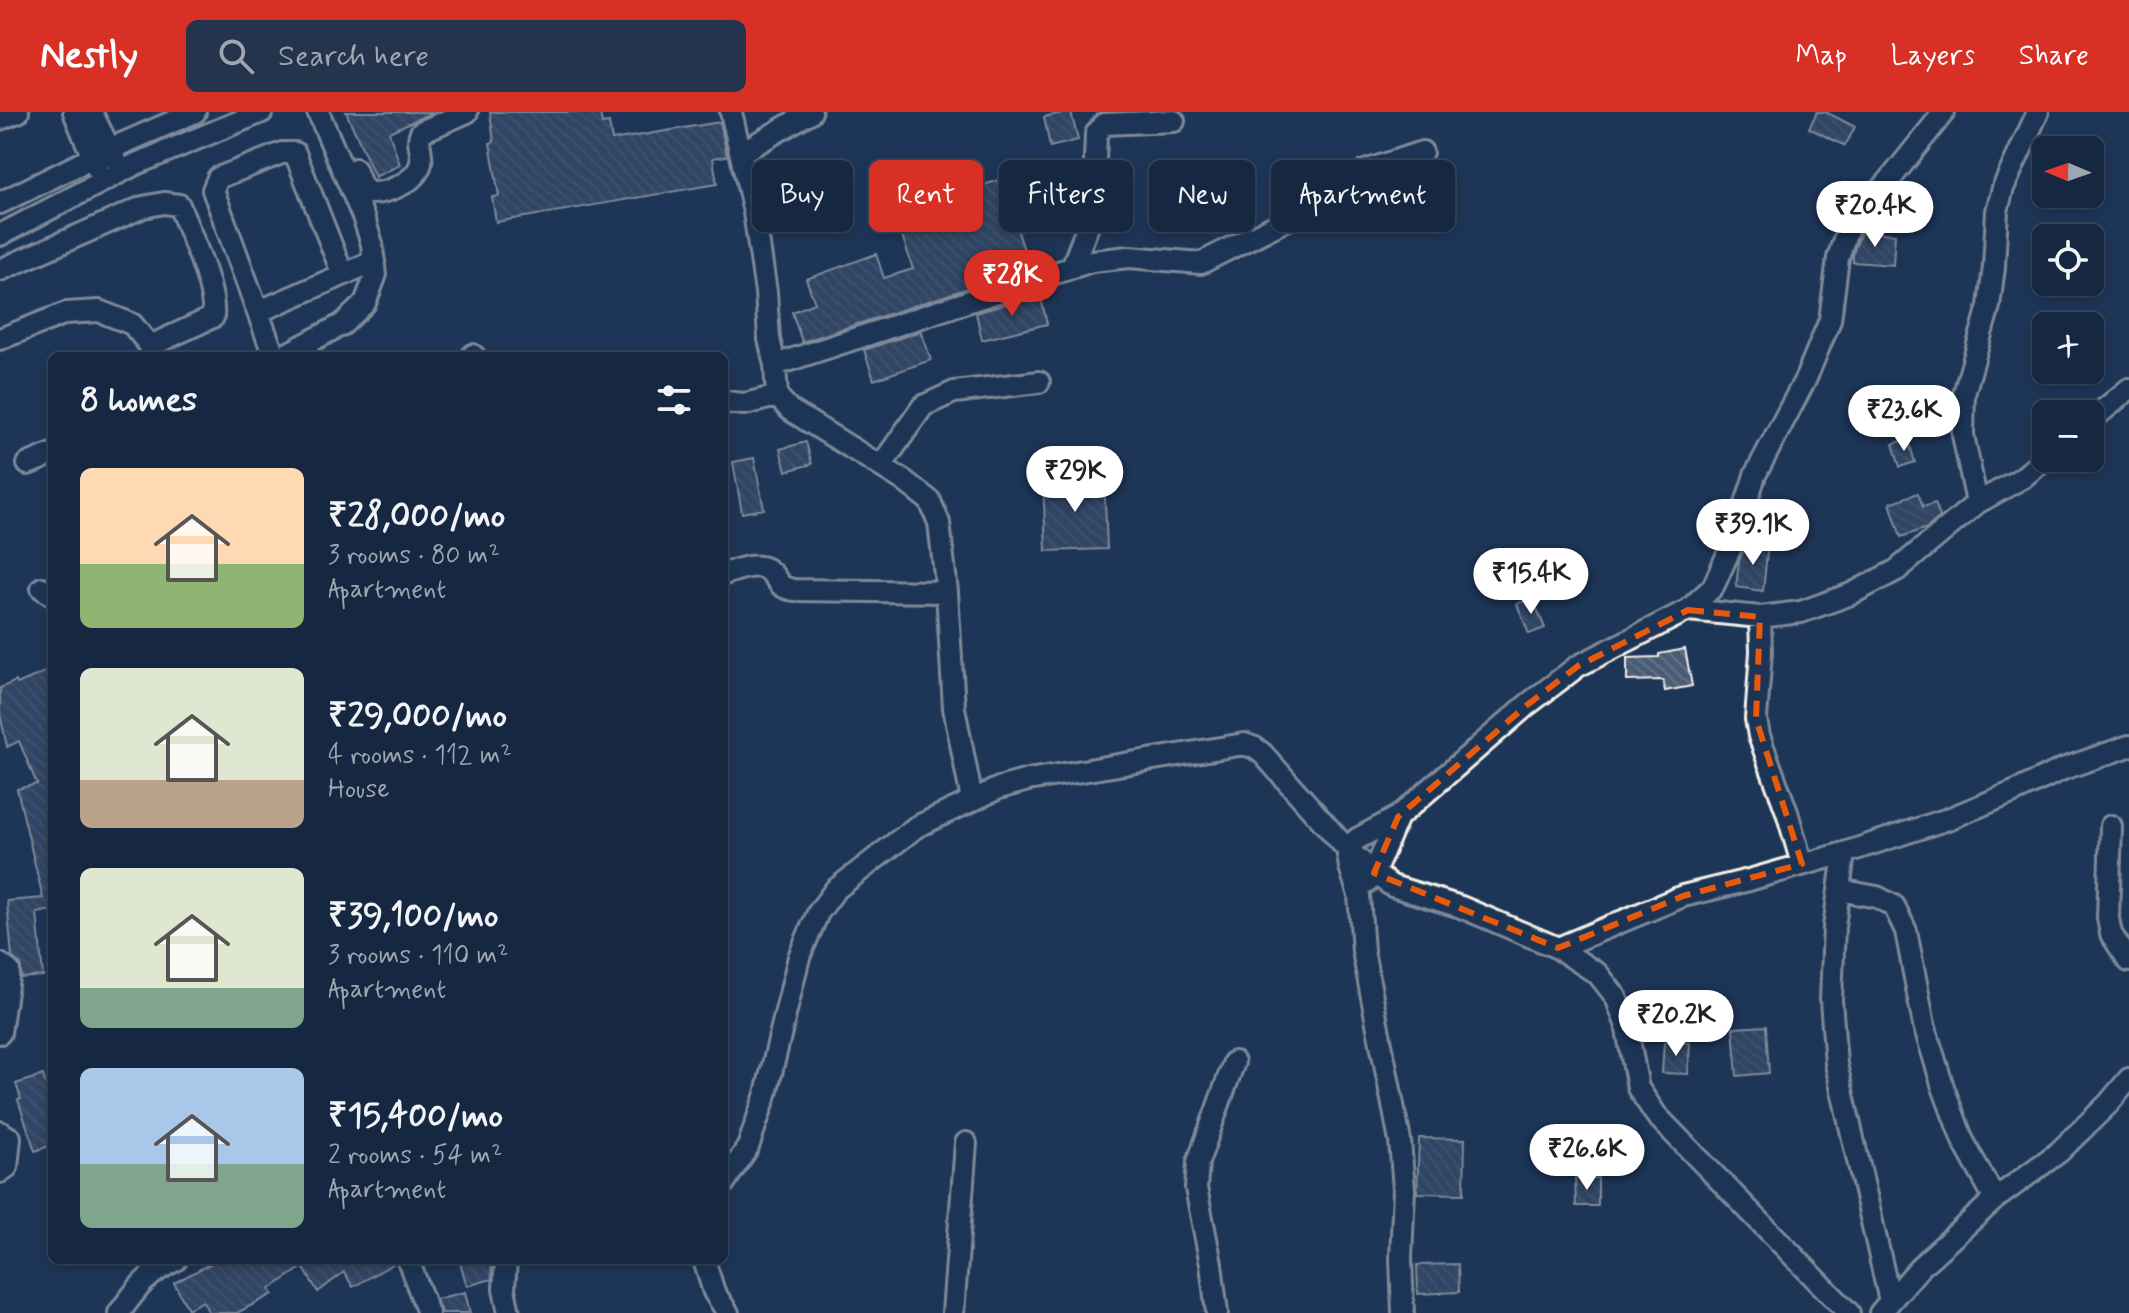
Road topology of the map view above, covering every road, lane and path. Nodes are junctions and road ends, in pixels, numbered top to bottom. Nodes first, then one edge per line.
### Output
1 (18, 112) edge
2 (74, 112) edge
3 (91, 112) edge
4 (195, 112) edge
5 (262, 112) edge
6 (318, 112) edge
7 (332, 112) edge
8 (467, 112) edge
9 (731, 112) edge
10 (811, 112) edge
11 (1944, 112) edge
12 (2038, 112) edge
13 (0, 119) edge
14 (1174, 121) dead end
15 (742, 152) junction
16 (1422, 152) dead end
17 (101, 154) junction
18 (112, 177) junction
19 (0, 203) edge
20 (0, 235) edge
21 (374, 261) junction
22 (1072, 267) junction
23 (0, 270) edge
24 (343, 275) junction
25 (258, 312) junction
26 (0, 339) edge
27 (152, 351) edge
28 (273, 352) edge
29 (290, 352) edge
30 (775, 365) junction
31 (1039, 382) dead end
32 (2129, 389) edge
33 (777, 396) junction
34 (728, 402) edge
35 (2104, 410) edge
36 (48, 456) edge
37 (28, 464) dead end
38 (881, 466) junction
39 (2032, 470) edge
40 (1977, 503) junction
41 (728, 573) edge
42 (947, 592) junction
43 (1688, 610) junction
44 (1760, 617) junction
45 (2129, 746) edge
46 (972, 800) junction
47 (1398, 817) junction
48 (2111, 826) dead end
49 (1347, 849) junction
50 (1844, 853) junction
51 (1802, 864) junction
52 (1374, 873) junction
53 (1839, 890) junction
54 (1359, 895) junction
55 (1558, 948) junction
56 (2129, 961) edge
57 (0, 964) edge
58 (0, 1033) edge
59 (1234, 1062) dead end
60 (2129, 1079) edge
61 (0, 1132) edge
62 (966, 1143) dead end
63 (0, 1172) edge
64 (728, 1177) edge
65 (1995, 1199) junction
66 (168, 1264) edge
67 (410, 1264) edge
68 (506, 1264) edge
69 (705, 1264) edge
70 (1885, 1307) edge
71 (119, 1313) edge
72 (428, 1313) edge
73 (509, 1313) edge
74 (728, 1313) edge
75 (953, 1313) edge
76 (1217, 1313) edge
77 (1403, 1313) edge
78 (1849, 1313) edge

1 - 13 street
2 - 17 street
3 - 17 street
4 - 17 street
5 - 18 street
6 - 21 street
7 - 8 street
9 - 15 street
10 - 15 street
11 - 43 street
12 - 40 street
14 - 22 street
15 - 30 street
16 - 22 street
17 - 18 street
17 - 19 street
18 - 20 street
21 - 24 street
21 - 29 street
22 - 30 street
23 - 27 street
24 - 25 street
24 - 25 street
25 - 28 street
26 - 27 street
30 - 33 street
31 - 38 street
32 - 35 street
33 - 34 street
33 - 38 street
36 - 37 street
38 - 42 street
39 - 40 street
40 - 44 street
41 - 42 street
42 - 46 street
43 - 44 street
43 - 47 street
44 - 51 street
45 - 50 street
46 - 49 street
46 - 64 street
47 - 49 street
47 - 52 street
48 - 56 street
49 - 52 street
49 - 54 street
50 - 51 street
50 - 53 street
51 - 55 street
52 - 54 street
52 - 55 street
53 - 65 street
53 - 70 street
54 - 77 street
55 - 78 street
57 - 58 street
59 - 76 street
60 - 65 street
61 - 63 street
62 - 75 street
65 - 70 street
66 - 71 street
67 - 72 street
68 - 73 street
69 - 74 street

